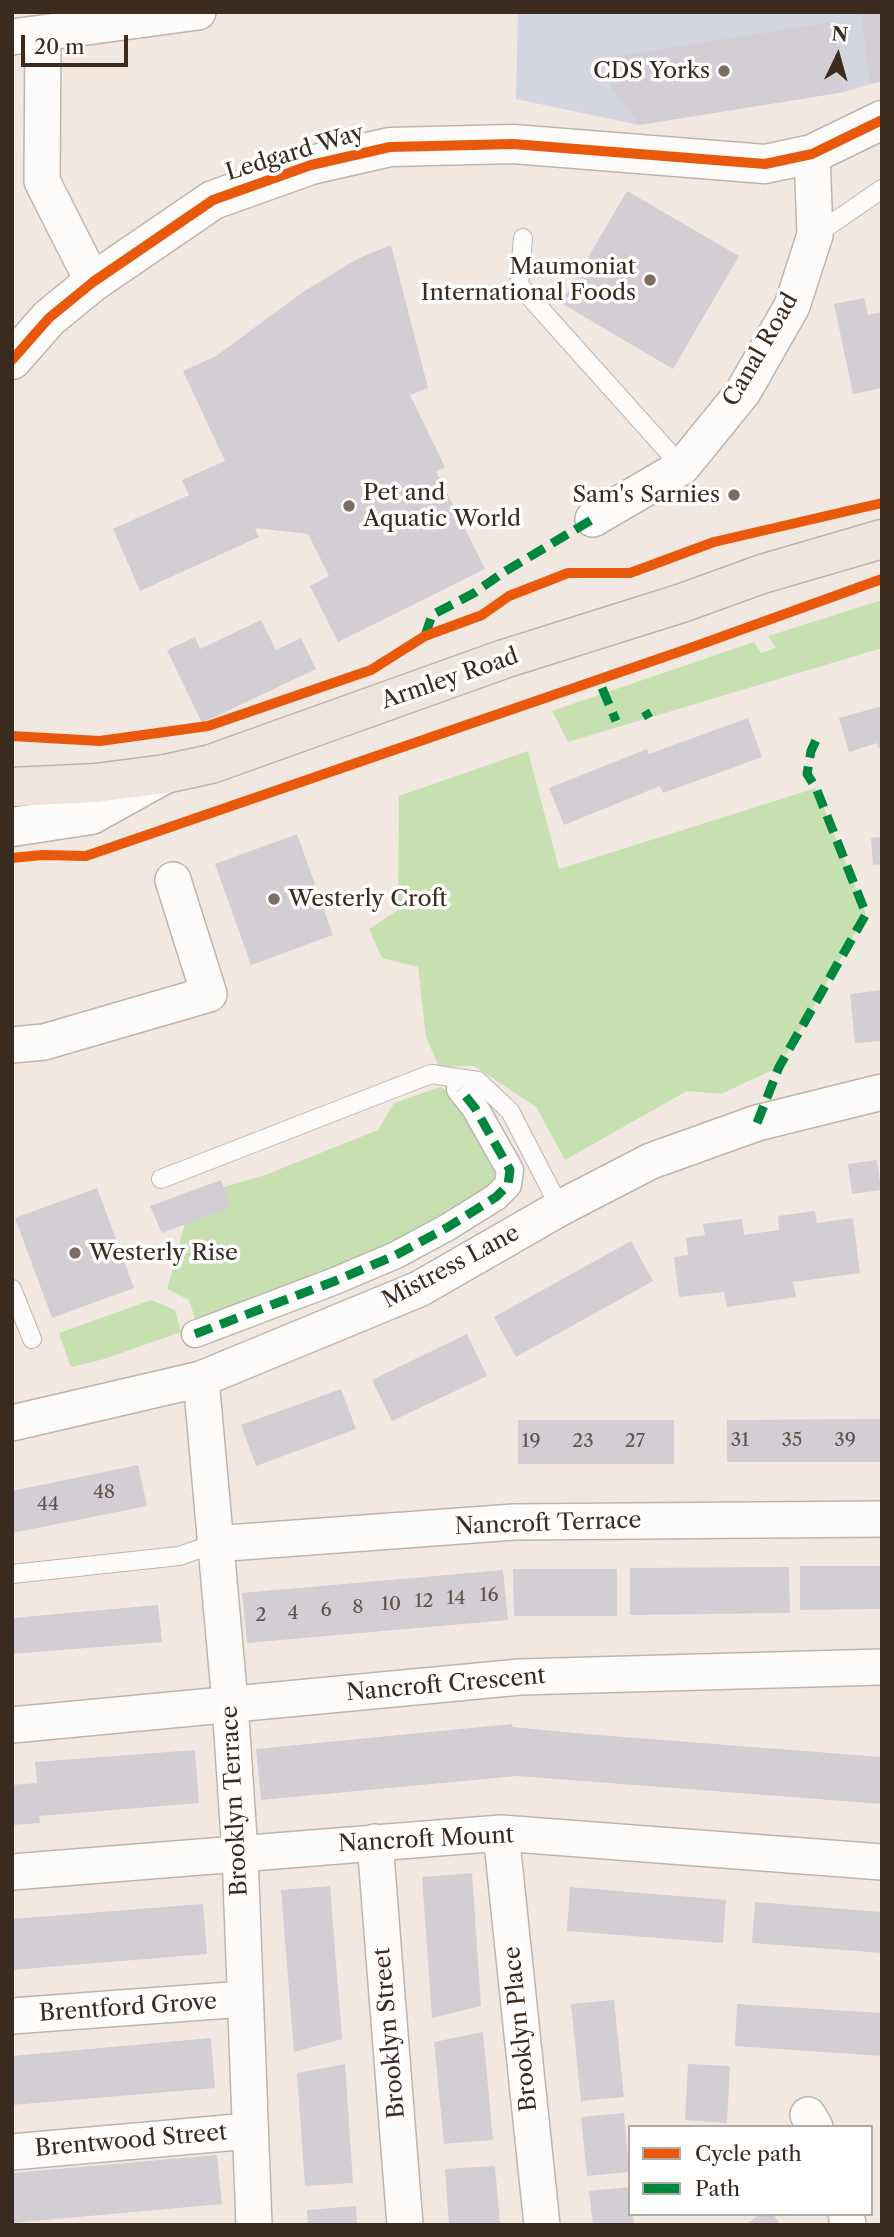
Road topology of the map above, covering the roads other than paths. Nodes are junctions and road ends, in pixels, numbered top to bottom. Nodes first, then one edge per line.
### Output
1 (198, 12) edge
2 (135, 17) edge
3 (20, 34) edge
4 (882, 120) edge
5 (812, 153) junction
6 (882, 189) edge
7 (815, 234) junction
8 (523, 238) dead end
9 (93, 282) junction
10 (12, 360) edge
11 (682, 467) junction
12 (593, 519) dead end
13 (882, 539) edge
14 (165, 775) junction
15 (12, 788) edge
16 (12, 827) edge
17 (173, 880) dead end
18 (12, 1045) edge
19 (460, 1090) dead end
20 (882, 1092) edge
21 (161, 1179) dead end
22 (560, 1208) junction
23 (12, 1289) edge
24 (195, 1334) dead end
25 (32, 1339) dead end
26 (201, 1379) junction
27 (12, 1423) edge
28 (882, 1519) edge
29 (214, 1544) junction
30 (12, 1574) edge
31 (882, 1667) edge
32 (230, 1703) junction
33 (12, 1725) edge
34 (501, 1833) junction
35 (375, 1842) junction
36 (240, 1854) junction
37 (882, 1862) edge
38 (12, 1872) edge
39 (244, 1999) junction
40 (12, 2016) edge
41 (249, 2131) junction
42 (12, 2152) edge
43 (254, 2225) edge
44 (405, 2225) edge
45 (541, 2225) edge

1 - 2 street
2 - 3 street
3 - 9 street
4 - 5 street
5 - 7 street, Canal Road
5 - 9 street, Ledgard Way
6 - 7 lane
7 - 11 street, Canal Road
8 - 11 lane
9 - 10 street, Ledgard Way
11 - 12 street, Canal Road
13 - 14 main road, Armley Road
14 - 15 main road, Armley Road
14 - 16 street
17 - 18 street
19 - 24 street
20 - 22 street, Mistress Lane
21 - 22 lane
22 - 26 street, Mistress Lane
23 - 25 lane
26 - 27 street, Mistress Lane
26 - 29 street, Brooklyn Terrace
28 - 29 street, Nancroft Terrace
29 - 30 lane
29 - 32 street, Brooklyn Terrace
31 - 32 street, Nancroft Crescent
32 - 33 street, Nancroft Crescent
32 - 36 street, Brooklyn Terrace
34 - 35 street, Nancroft Mount
34 - 37 street, Nancroft Mount
34 - 45 street, Brooklyn Place
35 - 36 street, Nancroft Mount
35 - 44 street, Brooklyn Street
36 - 38 street, Nancroft Mount
36 - 39 street, Brooklyn Terrace
39 - 40 street, Brentford Grove
39 - 41 street, Brooklyn Terrace
41 - 42 street, Brentwood Street
41 - 43 street, Brooklyn Terrace

